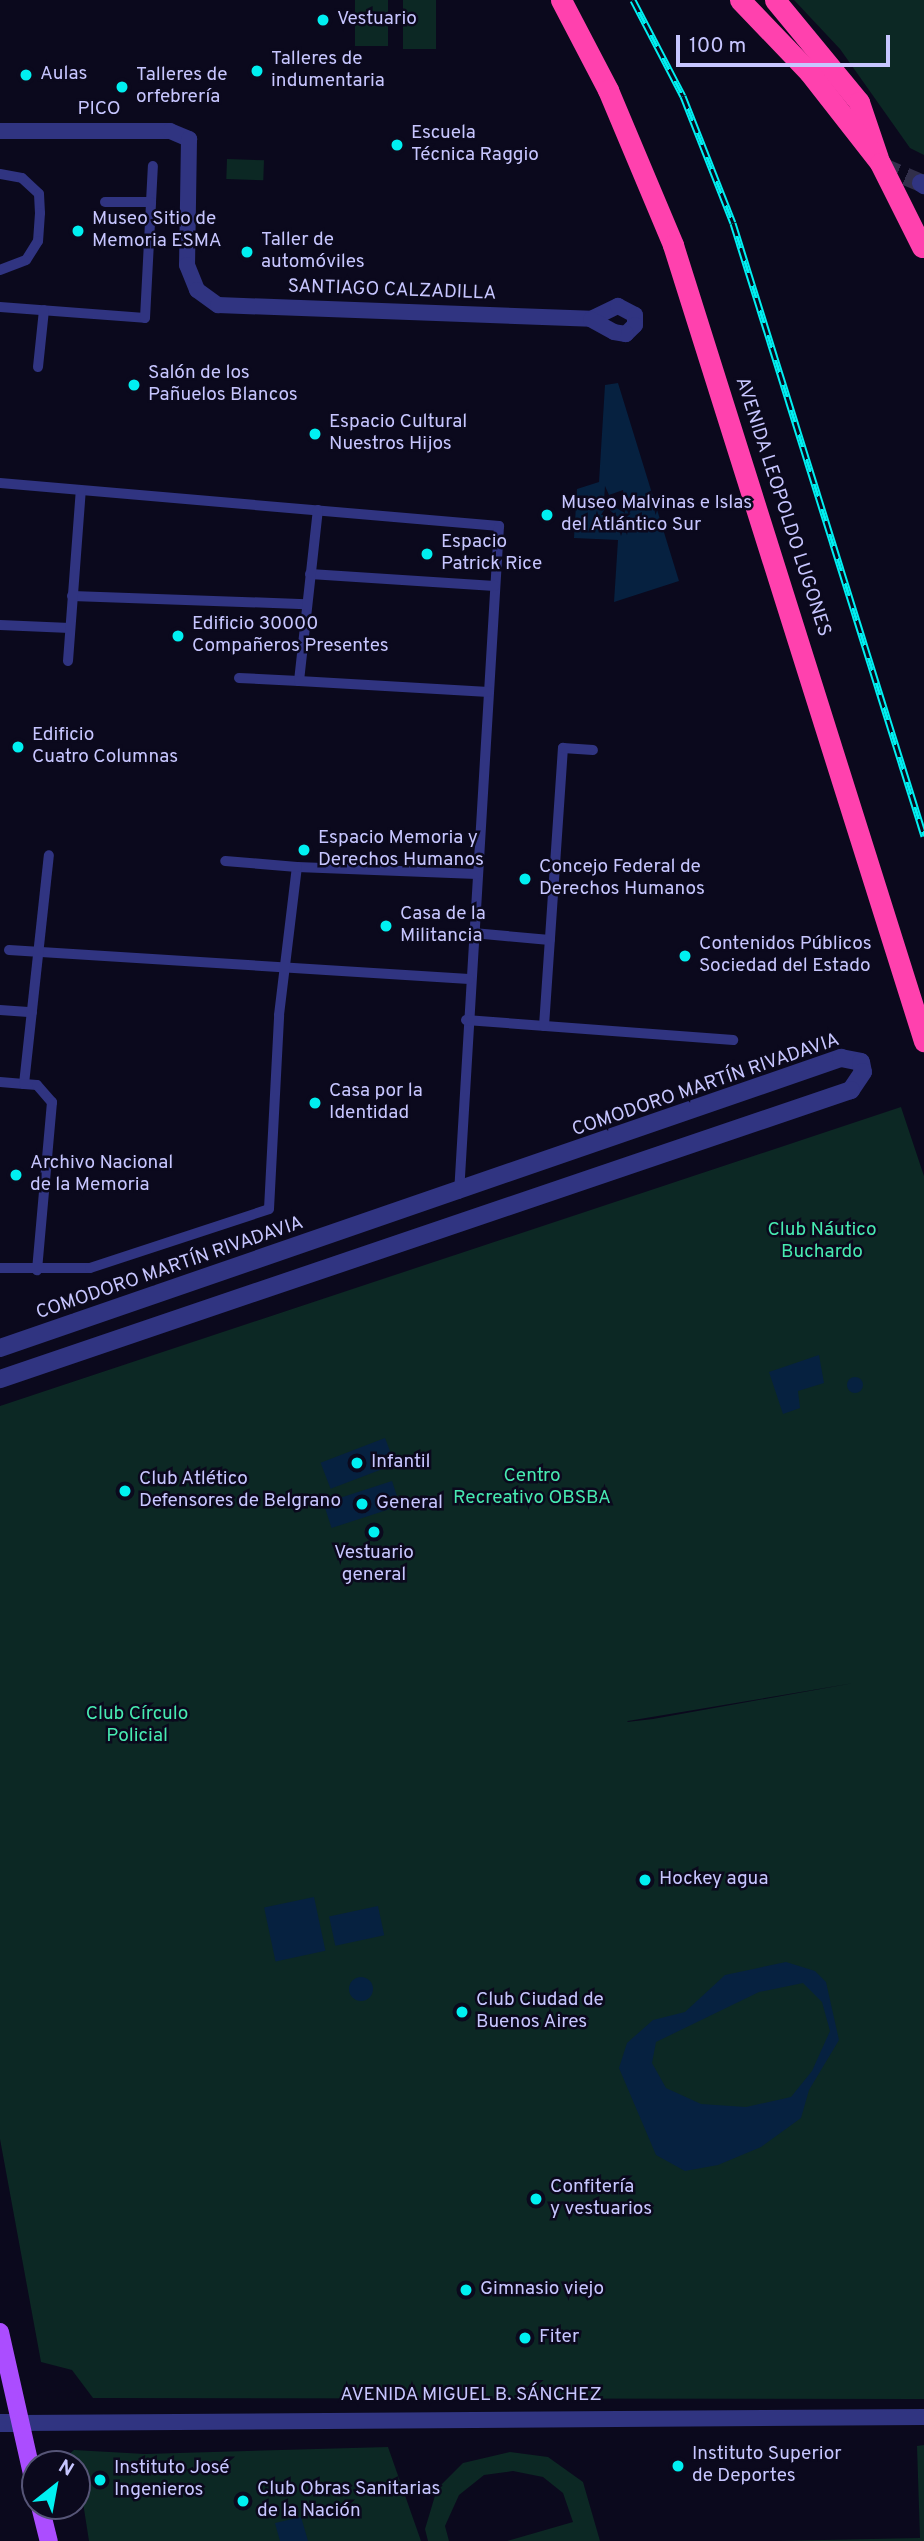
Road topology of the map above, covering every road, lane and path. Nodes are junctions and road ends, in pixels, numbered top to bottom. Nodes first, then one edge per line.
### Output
1 (561, 0) edge
2 (740, 0) edge
3 (775, 0) edge
4 (0, 131) edge
5 (880, 163) junction
6 (153, 166) dead end
7 (0, 174) edge
8 (105, 202) dead end
9 (151, 202) junction
10 (923, 250) edge
11 (0, 270) edge
12 (197, 290) joint
13 (0, 307) edge
14 (44, 310) junction
15 (591, 319) dead end
16 (38, 367) dead end
17 (0, 483) edge
18 (81, 490) junction
19 (318, 510) junction
20 (310, 574) junction
21 (495, 586) junction
22 (72, 596) junction
23 (306, 604) junction
24 (0, 625) edge
25 (70, 628) junction
26 (68, 661) dead end
27 (239, 678) dead end
28 (299, 681) junction
29 (489, 692) junction
30 (593, 750) dead end
31 (49, 855) dead end
32 (225, 862) dead end
33 (297, 867) junction
34 (477, 874) junction
35 (473, 933) junction
36 (550, 940) junction
37 (9, 950) dead end
38 (38, 950) junction
39 (284, 966) junction
40 (469, 979) junction
41 (0, 1010) edge
42 (32, 1012) junction
43 (466, 1020) junction
44 (544, 1026) junction
45 (733, 1040) dead end
46 (924, 1041) edge
47 (0, 1082) edge
48 (24, 1084) junction
49 (498, 1180) junction
50 (459, 1194) junction
51 (509, 1206) junction
52 (0, 1268) edge
53 (37, 1270) junction
54 (0, 1348) edge
55 (0, 1379) edge
56 (0, 2332) edge
57 (924, 2417) edge
58 (9, 2423) edge
59 (21, 2453) edge
60 (44, 2520) edge
61 (49, 2541) edge

1 - 46 highway, AVENIDA LEOPOLDO LUGONES
2 - 5 highway, bridge
3 - 5 highway
4 - 12 street, PICO
5 - 10 highway, bridge
6 - 9 street
7 - 11 street
8 - 9 street
9 - 14 street
12 - 15 street, SANTIAGO CALZADILLA
13 - 14 street
14 - 16 street
17 - 18 street
18 - 19 street
18 - 22 street
19 - 20 street
19 - 21 street
20 - 21 street
20 - 23 street
21 - 29 street
22 - 23 street
22 - 25 street
23 - 28 street
24 - 25 street
25 - 26 street
27 - 28 street
28 - 29 street
29 - 34 street
30 - 36 street
31 - 38 street
32 - 33 street
33 - 34 street
33 - 39 street
34 - 35 street
35 - 36 street
35 - 40 street
36 - 44 street
37 - 38 street
38 - 39 street
38 - 42 street
39 - 40 street
39 - 53 street
40 - 43 street
41 - 42 street
42 - 48 street
43 - 44 street
43 - 50 street
44 - 45 street
47 - 48 street
48 - 53 street
49 - 50 street, COMODORO MARTÍN RIVADAVIA
49 - 51 street
49 - 51 street, COMODORO MARTÍN RIVADAVIA
50 - 54 street, COMODORO MARTÍN RIVADAVIA
51 - 55 street, COMODORO MARTÍN RIVADAVIA
52 - 53 street
56 - 58 main road
57 - 58 street, AVENIDA MIGUEL B. SÁNCHEZ
58 - 59 main road
60 - 61 main road

